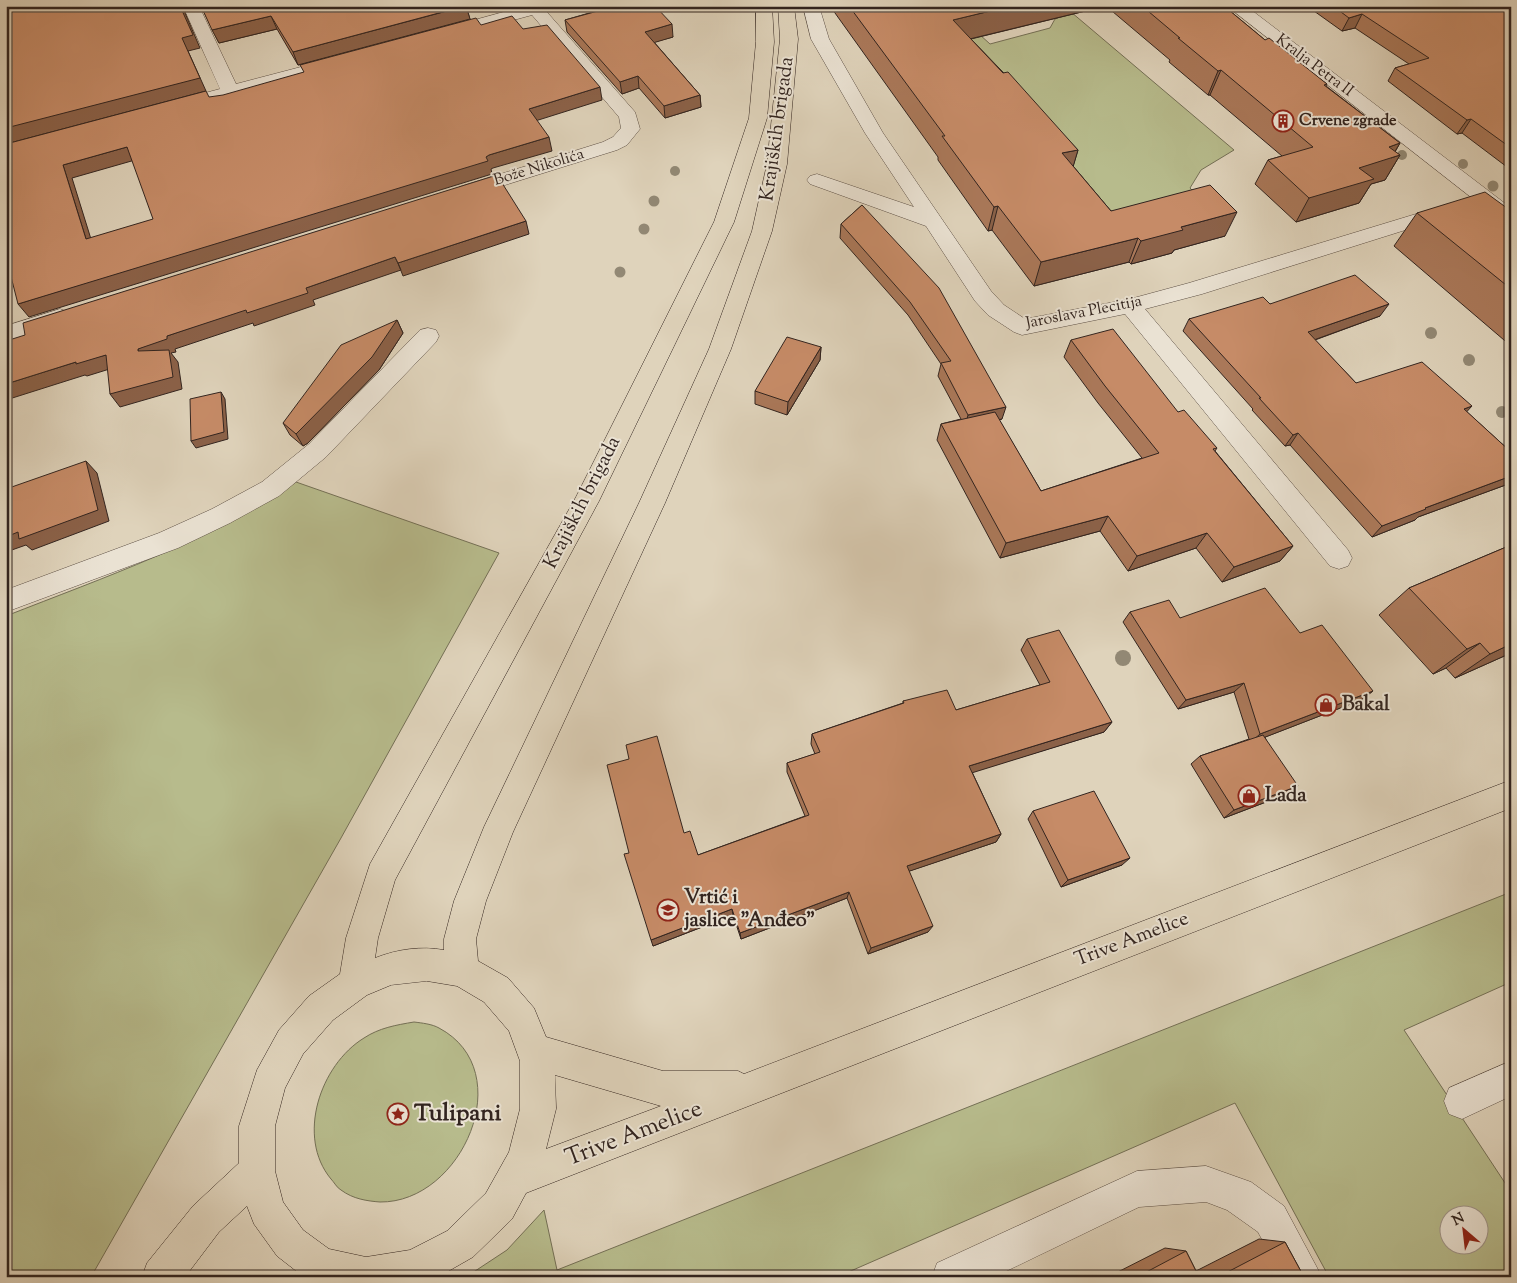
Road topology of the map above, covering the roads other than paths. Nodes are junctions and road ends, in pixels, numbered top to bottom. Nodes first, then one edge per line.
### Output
1 (191, 6) edge
2 (764, 6) edge
3 (786, 6) edge
4 (811, 6) edge
5 (1235, 6) edge
6 (538, 7) edge
7 (430, 37) edge
8 (354, 58) edge
9 (230, 91) junction
10 (156, 111) edge
11 (818, 180) dead end
12 (444, 198) edge
13 (1488, 200) junction
14 (1510, 217) edge
15 (932, 221) junction
16 (1130, 306) junction
17 (82, 310) edge
18 (6, 334) edge
19 (428, 336) dead end
20 (1339, 558) dead end
21 (6, 601) edge
22 (1511, 794) edge
23 (462, 970) junction
24 (355, 983) junction
25 (533, 1051) junction
26 (1511, 1078) edge
27 (754, 1089) junction
28 (1462, 1101) dead end
29 (257, 1171) junction
30 (513, 1180) junction
31 (315, 1271) edge
32 (161, 1277) edge
33 (951, 1277) edge
34 (1303, 1277) edge

1 - 9 street
2 - 24 main road, Krajiških brigada
3 - 23 main road, Krajiških brigada
4 - 15 street, Jaroslava Plecitija
5 - 13 street, Kralja Petra II
6 - 7 street
6 - 12 street, Bože Nikolića
8 - 9 street
9 - 10 street
11 - 15 street
13 - 14 street, Kralja Petra II
13 - 16 street, Jaroslava Plecitija
15 - 16 street, Jaroslava Plecitija
16 - 20 street
17 - 18 street
19 - 21 street
22 - 27 main road, Trive Amelice
23 - 24 main road
23 - 25 main road
24 - 29 main road
25 - 27 main road, Trive Amelice
25 - 30 main road
26 - 28 street
27 - 30 main road, Trive Amelice
29 - 31 main road
29 - 32 main road
30 - 31 main road
33 - 34 street

